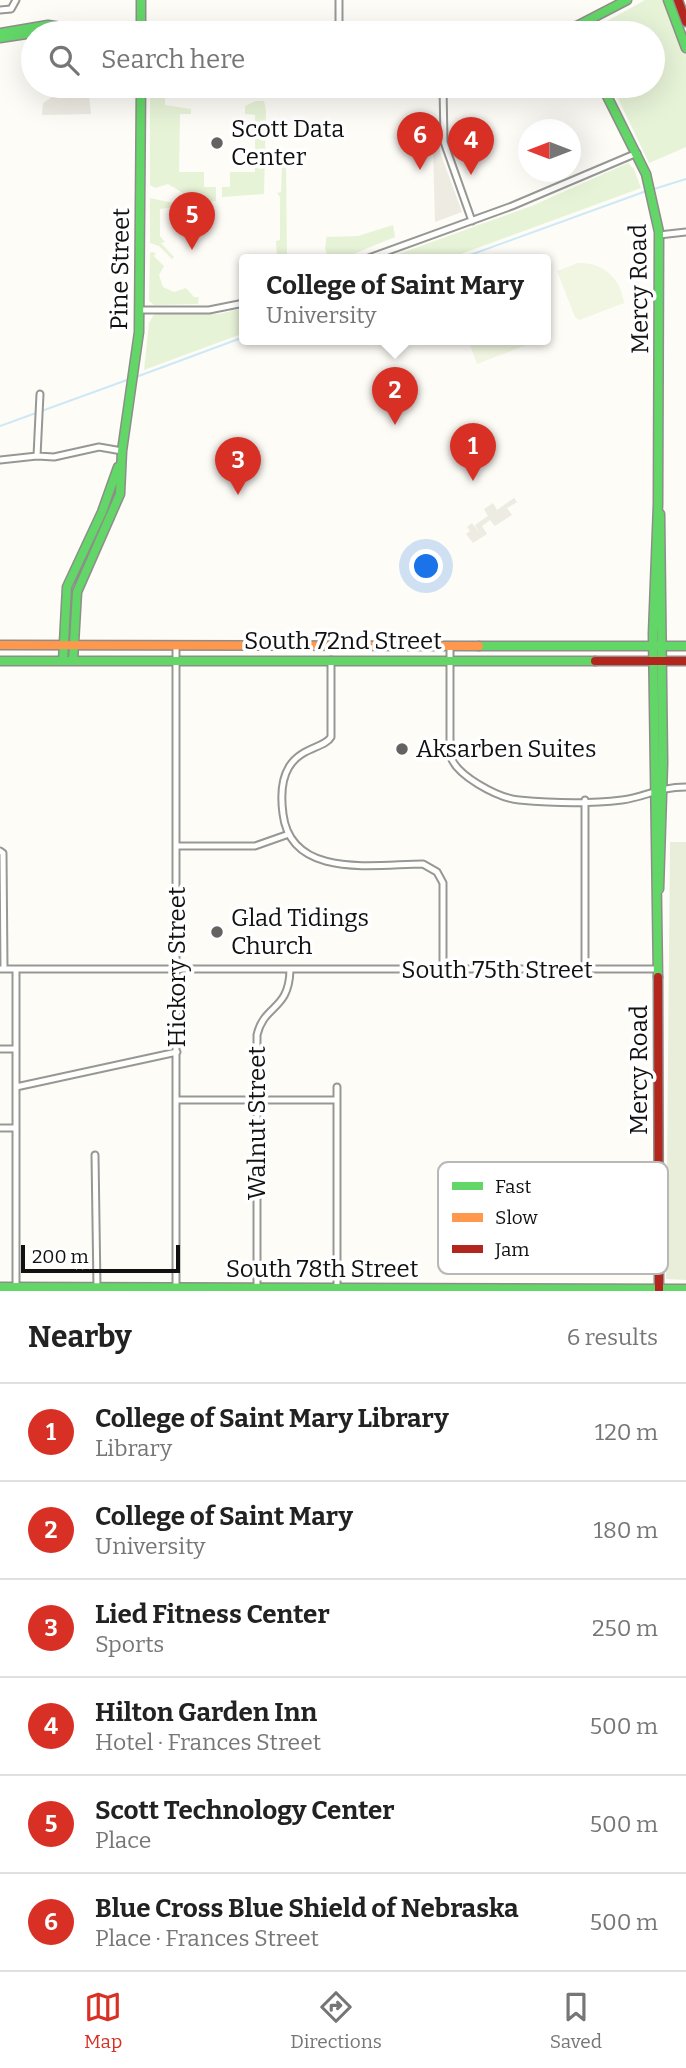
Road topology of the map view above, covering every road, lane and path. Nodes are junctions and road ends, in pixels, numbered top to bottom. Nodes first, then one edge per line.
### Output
1 (16, 0) edge
2 (141, 0) edge
3 (339, 0) edge
4 (628, 0) edge
5 (668, 0) edge
6 (678, 0) edge
7 (0, 10) edge
8 (141, 21) edge
9 (339, 21) edge
10 (593, 21) edge
11 (686, 22) edge
12 (21, 31) edge
13 (21, 34) edge
14 (0, 36) edge
15 (686, 48) edge
16 (141, 98) edge
17 (443, 98) edge
18 (608, 98) edge
19 (636, 153) junction
20 (472, 221) junction
21 (686, 232) edge
22 (659, 235) junction
23 (380, 254) edge
24 (239, 304) edge
25 (140, 310) junction
26 (40, 394) dead end
27 (122, 451) junction
28 (37, 456) junction
29 (0, 460) edge
30 (0, 645) edge
31 (64, 645) junction
32 (74, 645) junction
33 (176, 646) junction
34 (658, 646) junction
35 (686, 646) edge
36 (450, 647) junction
37 (331, 660) junction
38 (450, 660) junction
39 (0, 661) edge
40 (73, 661) junction
41 (176, 661) junction
42 (658, 661) junction
43 (686, 661) edge
44 (63, 662) junction
45 (686, 787) edge
46 (658, 788) junction
47 (585, 800) junction
48 (289, 834) junction
49 (177, 846) junction
50 (2, 852) edge
51 (2, 939) edge
52 (2, 969) edge
53 (16, 969) junction
54 (177, 969) junction
55 (659, 969) junction
56 (290, 970) junction
57 (443, 970) junction
58 (585, 970) junction
59 (0, 1049) edge
60 (16, 1049) junction
61 (177, 1052) junction
62 (16, 1087) junction
63 (337, 1087) dead end
64 (177, 1100) junction
65 (257, 1100) junction
66 (337, 1100) junction
67 (0, 1128) edge
68 (16, 1128) junction
69 (95, 1155) dead end
70 (659, 1162) edge
71 (0, 1287) edge
72 (176, 1287) junction
73 (257, 1287) junction
74 (337, 1288) junction
75 (16, 1289) edge
76 (97, 1289) edge
77 (204, 1289) edge
78 (294, 1289) edge
79 (686, 1289) edge
80 (659, 1290) edge

1 - 7 street
2 - 8 main road
3 - 9 street
4 - 10 main road
5 - 15 main road
6 - 11 main road
12 - 14 main road
13 - 14 main road
16 - 25 main road, Pine Street
17 - 20 street
18 - 19 main road, Mercy Road
19 - 20 street
19 - 22 main road, Mercy Road
20 - 23 street
21 - 22 street
22 - 34 main road, Mercy Road
24 - 25 street
25 - 27 main road, Pine Street
26 - 28 street
27 - 28 street
27 - 31 main road, Pine Street
27 - 32 main road, Pine Street
28 - 29 street
30 - 31 main road, South 72nd Street
31 - 32 main road, South 72nd Street
31 - 44 main road, Pine Street
32 - 33 main road, South 72nd Street
32 - 40 main road, Pine Street
33 - 36 main road, South 72nd Street
33 - 41 street, Hickory Street
34 - 35 main road, South 72nd Street
34 - 36 main road, South 72nd Street
34 - 42 main road, Mercy Road
36 - 38 street
37 - 38 main road, South 72nd Street
37 - 41 main road, South 72nd Street
37 - 48 street
38 - 42 main road, South 72nd Street
38 - 47 street
39 - 44 main road, South 72nd Street
40 - 41 main road, South 72nd Street
40 - 44 main road, South 72nd Street
41 - 49 street, Hickory Street
42 - 43 main road, South 72nd Street
42 - 46 main road, Mercy Road
45 - 46 street
46 - 47 street
46 - 55 main road, Mercy Road
47 - 58 street
48 - 49 street
48 - 57 street
49 - 54 street, Hickory Street
50 - 51 street
51 - 52 street
52 - 53 street, South 75th Street
53 - 54 street, South 75th Street
53 - 60 street
54 - 56 street, South 75th Street
54 - 61 street, Hickory Street
55 - 58 street, South 75th Street
55 - 70 main road, Mercy Road
56 - 57 street, South 75th Street
56 - 65 street, Walnut Street
57 - 58 street, South 75th Street
59 - 60 street
60 - 62 street
61 - 62 street
61 - 64 street, Hickory Street
62 - 68 street
63 - 66 street
64 - 65 street
64 - 72 street, Hickory Street
65 - 66 street
65 - 73 street, Walnut Street
66 - 74 street
67 - 68 street
68 - 75 street
69 - 76 street
71 - 75 main road, South 78th Street
72 - 76 main road, South 78th Street
72 - 77 main road, South 78th Street
73 - 77 main road, South 78th Street
73 - 78 main road, South 78th Street
74 - 78 main road, South 78th Street
74 - 80 main road, South 78th Street
75 - 76 main road, South 78th Street
79 - 80 main road, South 78th Street

